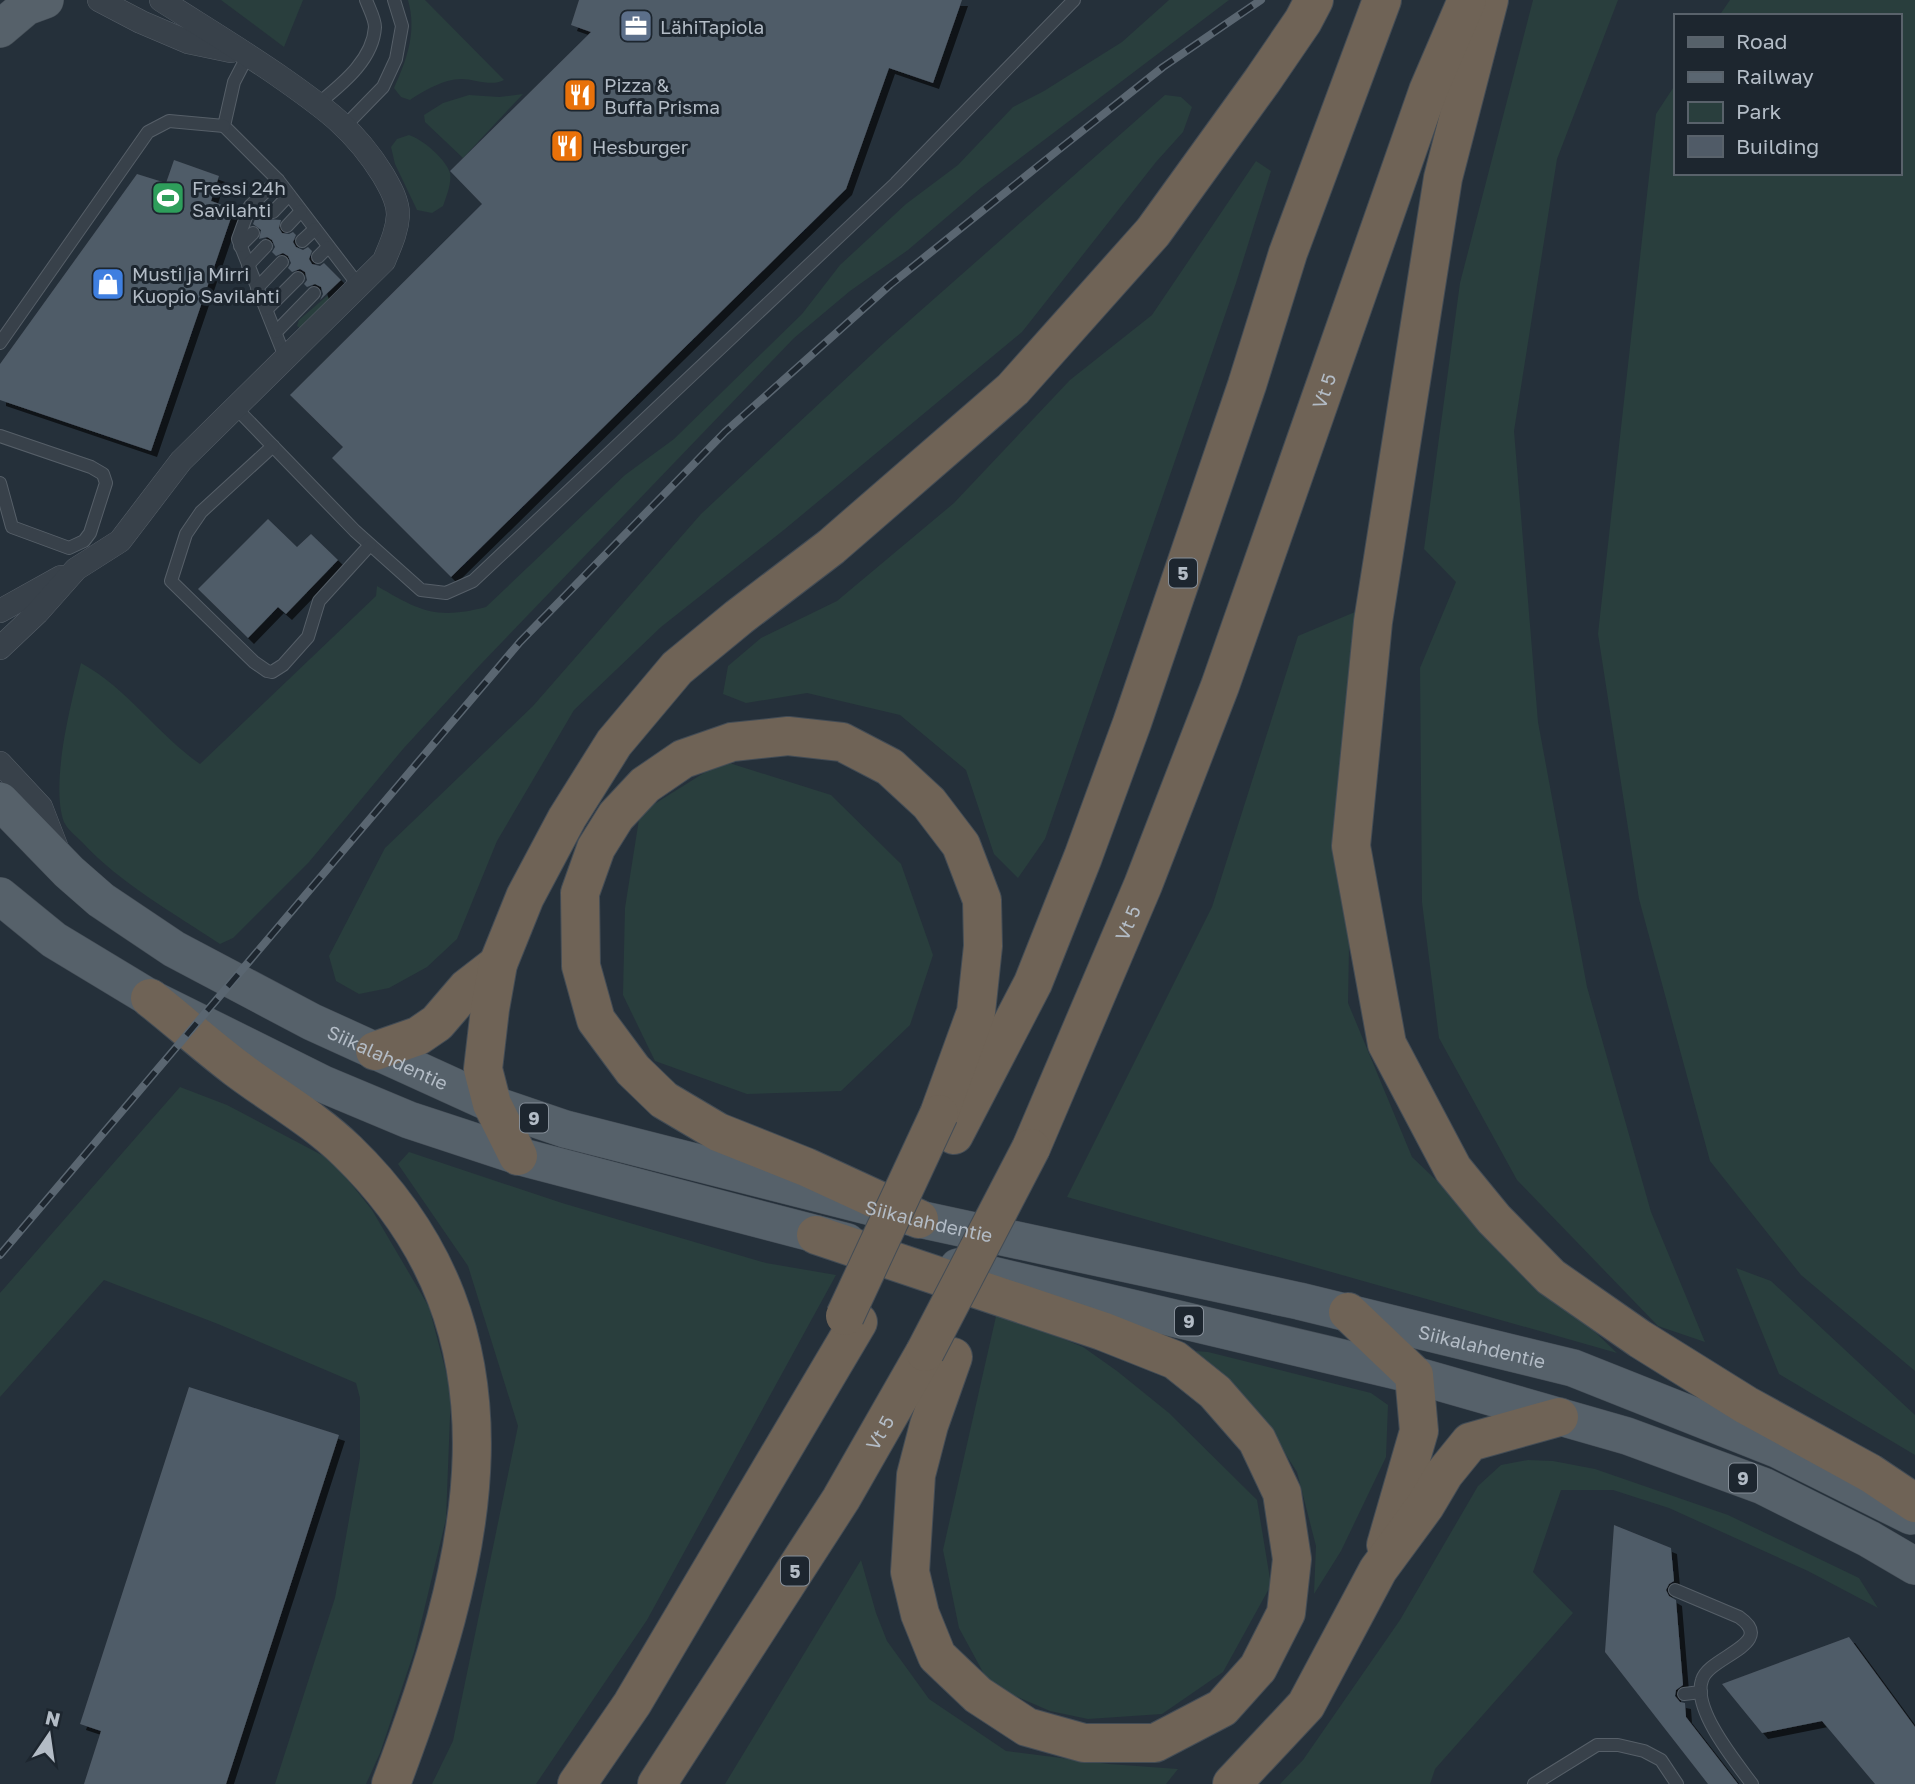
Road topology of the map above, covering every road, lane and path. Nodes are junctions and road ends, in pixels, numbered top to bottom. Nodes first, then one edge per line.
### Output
1 (45, 0) edge
2 (99, 0) edge
3 (161, 0) edge
4 (366, 0) edge
5 (394, 0) edge
6 (1074, 0) edge
7 (1314, 0) edge
8 (1382, 0) edge
9 (1467, 0) edge
10 (1489, 0) edge
11 (0, 29) edge
12 (248, 55) junction
13 (319, 103) junction
14 (224, 126) junction
15 (345, 126) junction
16 (278, 180) junction
17 (289, 195) junction
18 (301, 211) junction
19 (273, 212) dead end
20 (287, 226) dead end
21 (315, 229) junction
22 (253, 233) dead end
23 (302, 241) dead end
24 (240, 246) junction
25 (266, 246) dead end
26 (328, 247) junction
27 (318, 257) dead end
28 (282, 262) dead end
29 (248, 265) junction
30 (298, 278) dead end
31 (359, 286) junction
32 (257, 288) junction
33 (314, 293) dead end
34 (267, 309) junction
35 (276, 332) junction
36 (0, 343) edge
37 (285, 357) junction
38 (234, 407) junction
39 (0, 436) edge
40 (273, 446) junction
41 (0, 483) edge
42 (90, 533) junction
43 (120, 541) junction
44 (370, 545) junction
45 (76, 569) junction
46 (0, 611) edge
47 (0, 648) edge
48 (0, 763) edge
49 (0, 801) edge
50 (64, 867) junction
51 (0, 895) edge
52 (498, 964) junction
53 (150, 998) junction
54 (376, 1051) junction
55 (492, 1104) junction
56 (947, 1124) junction
57 (518, 1156) junction
58 (919, 1219) junction
59 (816, 1234) junction
60 (1348, 1312) junction
61 (939, 1354) junction
62 (1414, 1375) junction
63 (1559, 1417) junction
64 (1915, 1503) edge
65 (1915, 1518) edge
66 (1915, 1566) edge
67 (1378, 1570) junction
68 (1675, 1590) dead end
69 (1701, 1692) junction
70 (1684, 1694) dead end
71 (1745, 1780) edge
72 (391, 1784) edge
73 (577, 1784) edge
74 (657, 1784) edge
75 (1232, 1784) edge
76 (1534, 1784) edge
77 (1677, 1784) edge

1 - 11 main road
2 - 12 street
3 - 12 street
4 - 13 lane
5 - 15 lane
6 - 44 lane
7 - 52 highway
8 - 56 highway, 5
9 - 61 highway, Vt 5
10 - 64 highway
12 - 13 street
12 - 14 lane
13 - 15 street
14 - 16 lane
14 - 36 lane
15 - 31 street
16 - 17 lane
16 - 24 lane
17 - 18 lane
17 - 19 lane
18 - 20 lane
18 - 21 lane
21 - 23 lane
21 - 26 lane
22 - 24 lane
24 - 29 lane
25 - 29 lane
26 - 27 lane
26 - 31 lane
28 - 32 lane
29 - 32 lane
30 - 34 lane
31 - 37 street
32 - 34 lane
33 - 35 lane
34 - 35 lane
35 - 37 lane
37 - 38 street
38 - 40 lane
38 - 43 street
39 - 42 lane
40 - 44 lane
40 - 44 lane
41 - 42 lane
42 - 43 lane
43 - 45 street
45 - 46 street
45 - 47 street
48 - 50 street
49 - 50 main road, Siikalahdentie / 9
50 - 54 main road, Siikalahdentie / 9
51 - 53 main road, Siikalahdentie / 9
52 - 54 highway
52 - 55 highway
53 - 57 main road, Siikalahdentie / 9
53 - 72 highway
54 - 55 main road, Siikalahdentie / 9
55 - 57 highway
55 - 58 main road, Siikalahdentie / 9
56 - 58 highway
56 - 73 highway, 5
57 - 59 main road, Siikalahdentie / 9
58 - 60 main road, Siikalahdentie / 9
59 - 61 highway
59 - 62 main road, Siikalahdentie / 9
60 - 62 highway
60 - 65 main road, Siikalahdentie / 9
61 - 74 highway, Vt 5 / 5
62 - 63 main road, Siikalahdentie / 9
62 - 67 highway
63 - 66 main road, Siikalahdentie / 9
63 - 67 highway
67 - 75 highway
68 - 69 lane
69 - 70 lane
69 - 71 lane
76 - 77 lane

